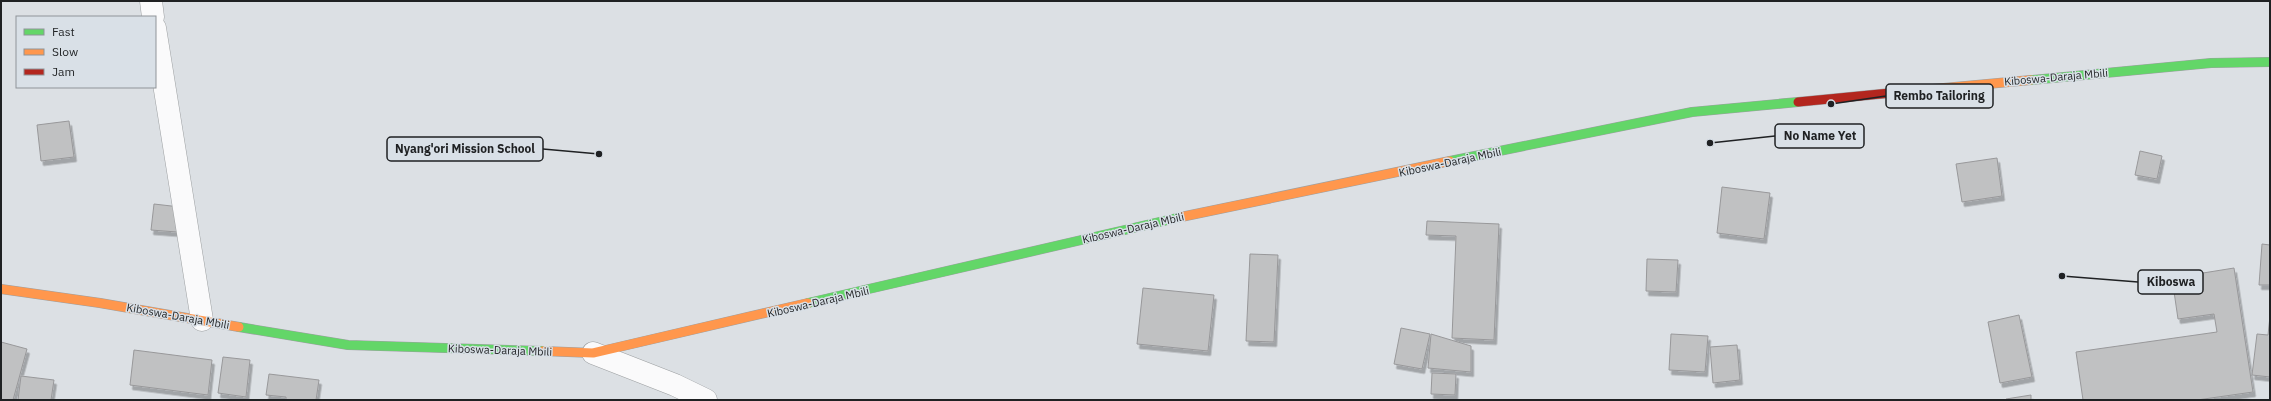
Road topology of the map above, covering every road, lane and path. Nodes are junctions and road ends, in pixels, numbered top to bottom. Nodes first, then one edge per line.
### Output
1 (151, 1) edge
2 (153, 16) edge
3 (156, 34) edge
4 (2270, 62) edge
5 (1, 289) edge
6 (202, 320) junction
7 (593, 353) junction
8 (706, 400) edge

1 - 2 street
3 - 6 street
4 - 7 main road, Kiboswa-Daraja Mbili
5 - 6 main road, Kiboswa-Daraja Mbili
6 - 7 main road, Kiboswa-Daraja Mbili
7 - 8 street

